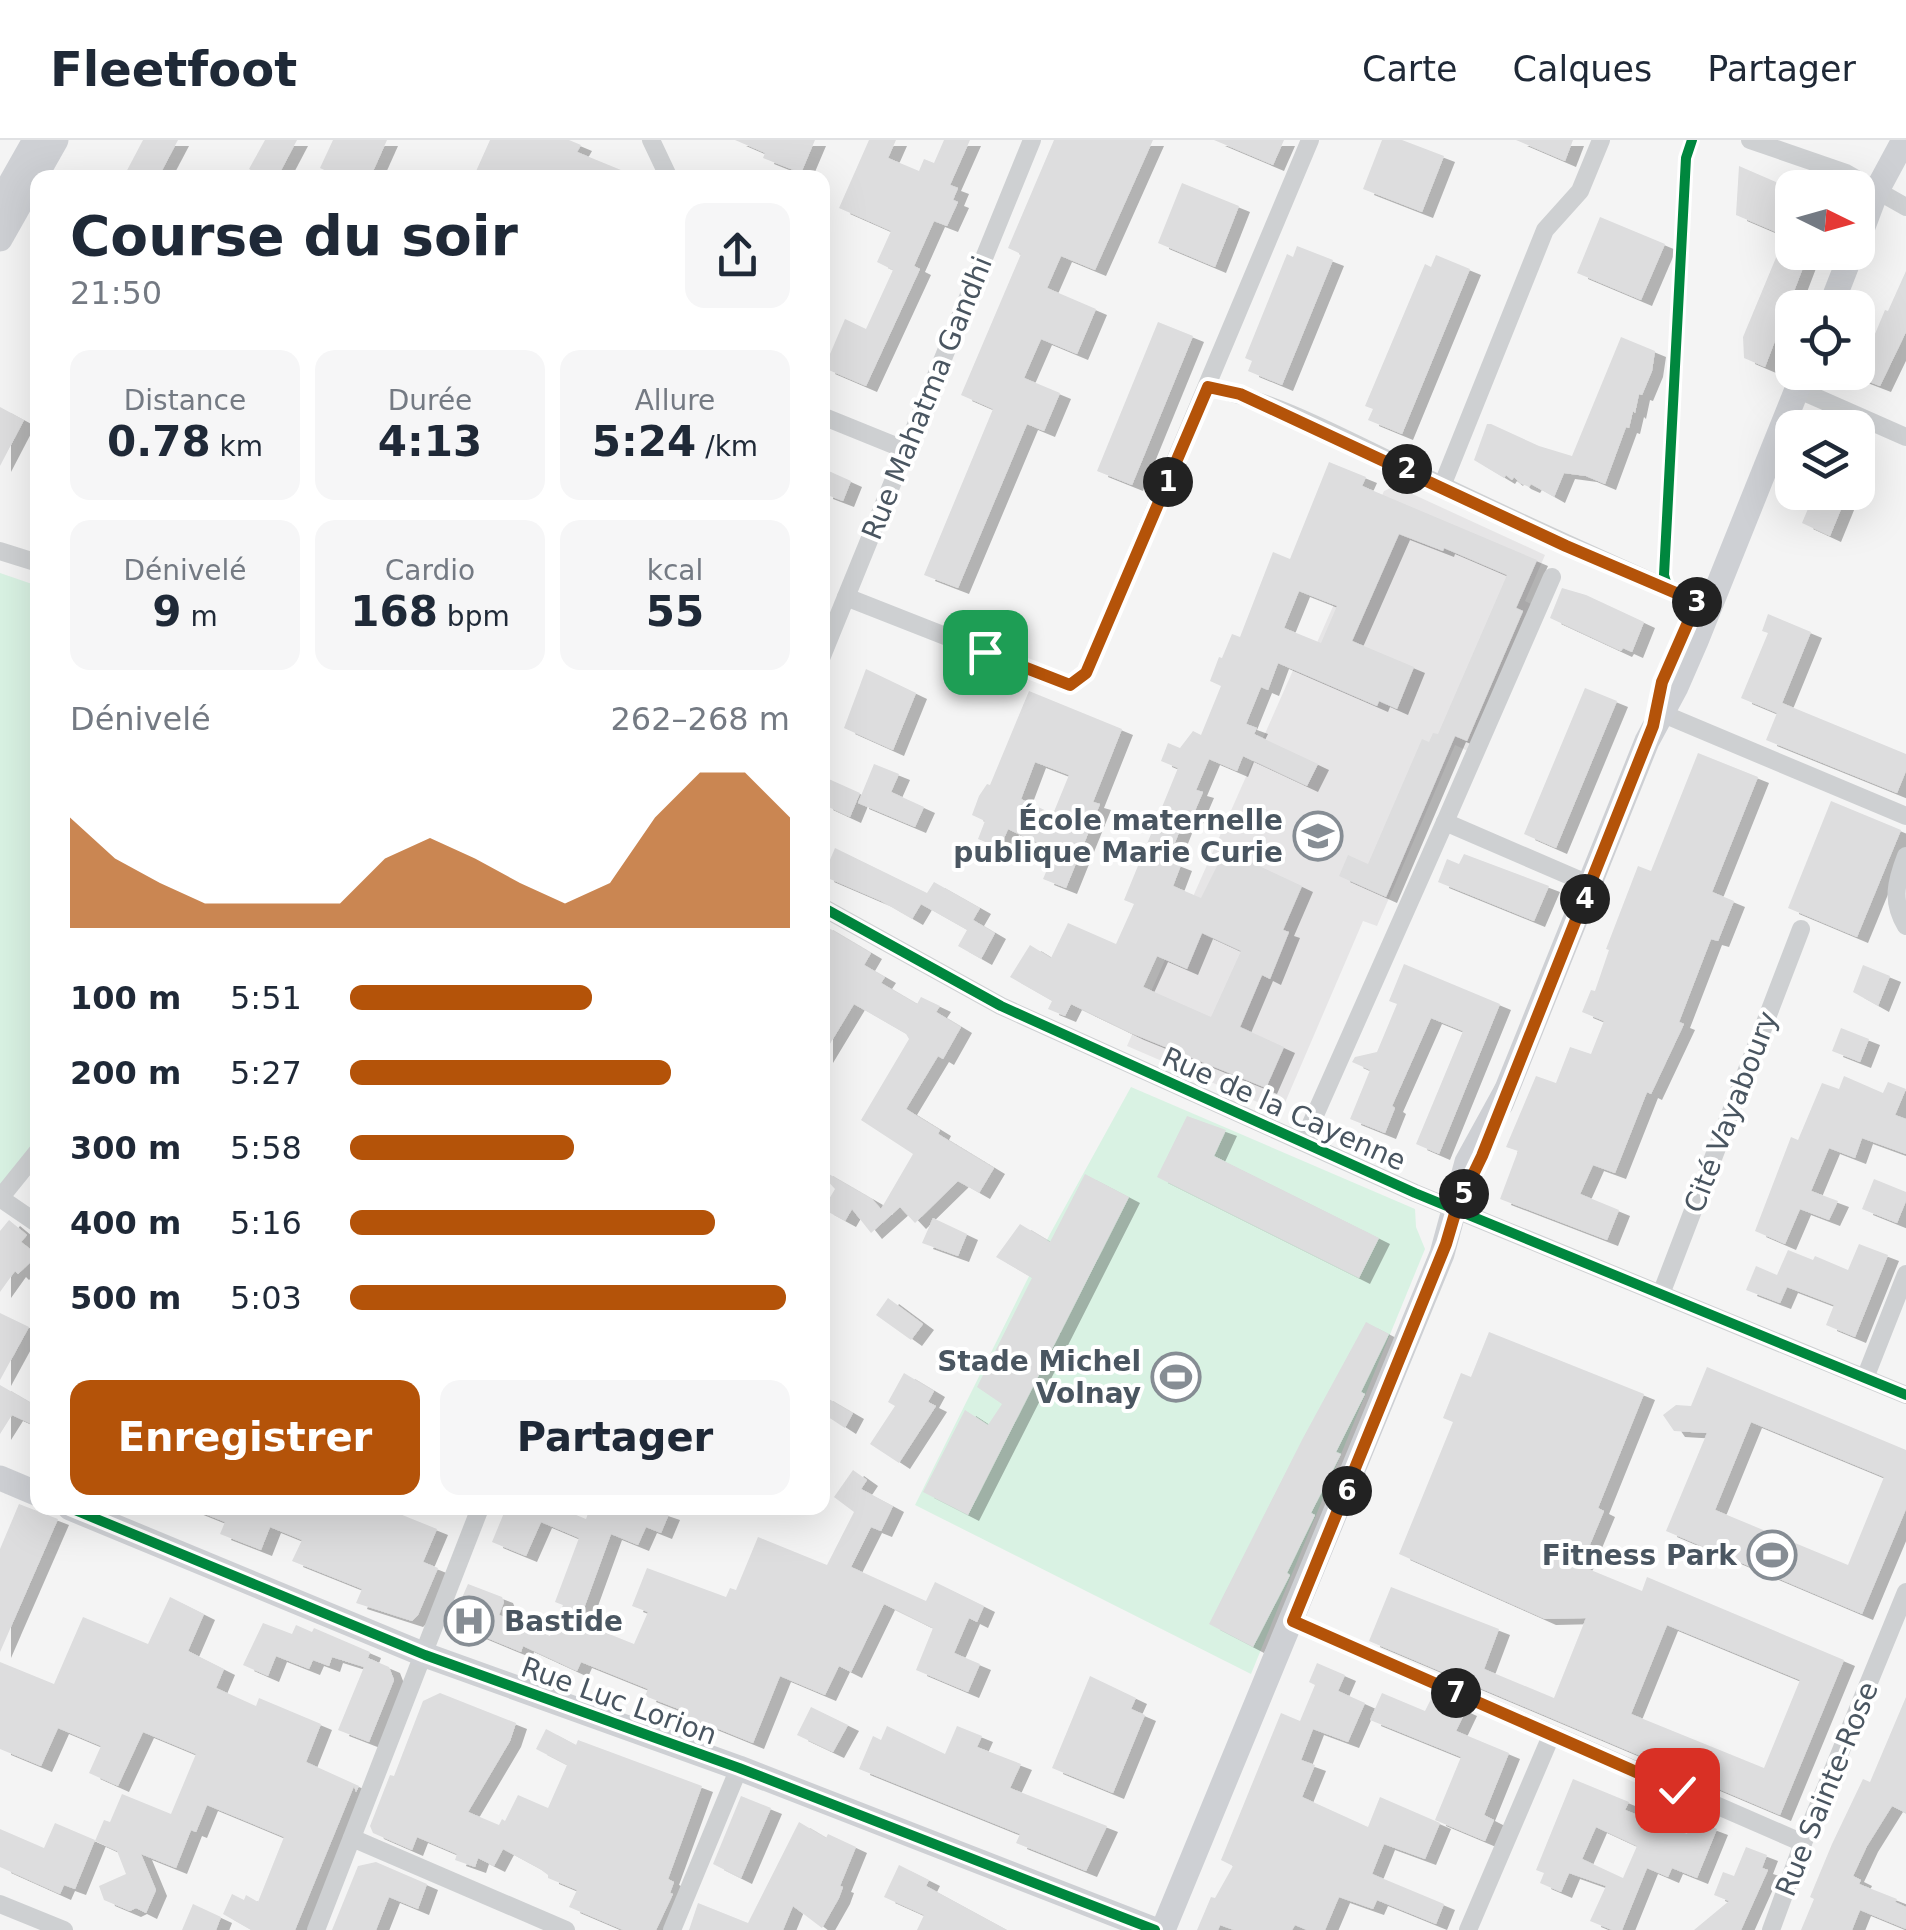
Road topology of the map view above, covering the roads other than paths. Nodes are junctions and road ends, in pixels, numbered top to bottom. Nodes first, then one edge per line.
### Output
1 (35, 140) edge
2 (56, 140) edge
3 (651, 140) edge
4 (1032, 140) edge
5 (1310, 140) edge
6 (1601, 140) edge
7 (1750, 140) edge
8 (1888, 140) edge
9 (1904, 140) edge
10 (39, 170) edge
11 (665, 170) edge
12 (30, 186) edge
13 (1876, 192) junction
14 (0, 202) edge
15 (1906, 208) edge
16 (0, 239) edge
17 (1208, 387) junction
18 (1796, 390) edge
19 (1817, 390) edge
20 (830, 419) edge
21 (1906, 436) edge
22 (906, 450) junction
23 (1442, 486) junction
24 (0, 551) edge
25 (30, 561) edge
26 (1552, 577) dead end
27 (846, 597) junction
28 (1703, 605) junction
29 (830, 636) edge
30 (1657, 719) junction
31 (1906, 816) edge
32 (1446, 822) junction
33 (1906, 856) edge
34 (1591, 885) junction
35 (830, 912) edge
36 (1906, 926) edge
37 (1801, 929) dead end
38 (1302, 1142) junction
39 (30, 1160) edge
40 (0, 1198) edge
41 (1456, 1210) junction
42 (30, 1219) edge
43 (1906, 1274) edge
44 (1661, 1294) junction
45 (1865, 1378) junction
46 (1906, 1395) edge
47 (0, 1478) edge
48 (30, 1491) edge
49 (87, 1515) edge
50 (477, 1515) edge
51 (1906, 1592) edge
52 (1293, 1621) junction
53 (425, 1655) junction
54 (1551, 1736) junction
55 (739, 1768) junction
56 (352, 1838) junction
57 (1803, 1843) junction
58 (0, 1904) edge
59 (64, 1930) edge
60 (316, 1930) edge
61 (566, 1930) edge
62 (672, 1930) edge
63 (1155, 1930) edge
64 (1163, 1930) edge
65 (1468, 1930) edge
66 (1771, 1930) edge

1 - 14 street
2 - 10 street
3 - 11 street
4 - 22 street, Rue Mahatma Gandhi
5 - 17 street
6 - 23 street
7 - 13 street
8 - 13 street
9 - 13 street
12 - 16 street
13 - 15 street
17 - 23 street
17 - 27 street
18 - 28 street
19 - 21 street
20 - 22 street
22 - 27 street, Rue Mahatma Gandhi
23 - 28 street
24 - 25 street
26 - 32 street
27 - 29 street, Rue Mahatma Gandhi
28 - 30 street
30 - 31 street
30 - 34 street
32 - 34 street
32 - 38 street
33 - 36 street
34 - 41 street
35 - 38 street, Rue de la Cayenne
37 - 44 street, Cité Vayaboury
38 - 41 street, Rue de la Cayenne
39 - 40 street
40 - 42 street
41 - 44 street, Rue de la Cayenne
41 - 52 street
43 - 45 street
44 - 45 street, Rue de la Cayenne
45 - 46 street, Rue de la Cayenne
47 - 48 street
49 - 53 street, Rue Luc Lorion
50 - 53 street
51 - 57 street, Rue Sainte-Rose
52 - 54 street
52 - 64 street
53 - 55 street, Rue Luc Lorion
53 - 56 street
54 - 57 street
54 - 65 street
55 - 62 street
55 - 63 street, Rue Luc Lorion
56 - 60 street
56 - 61 street
57 - 66 street, Rue Sainte-Rose
58 - 59 street

